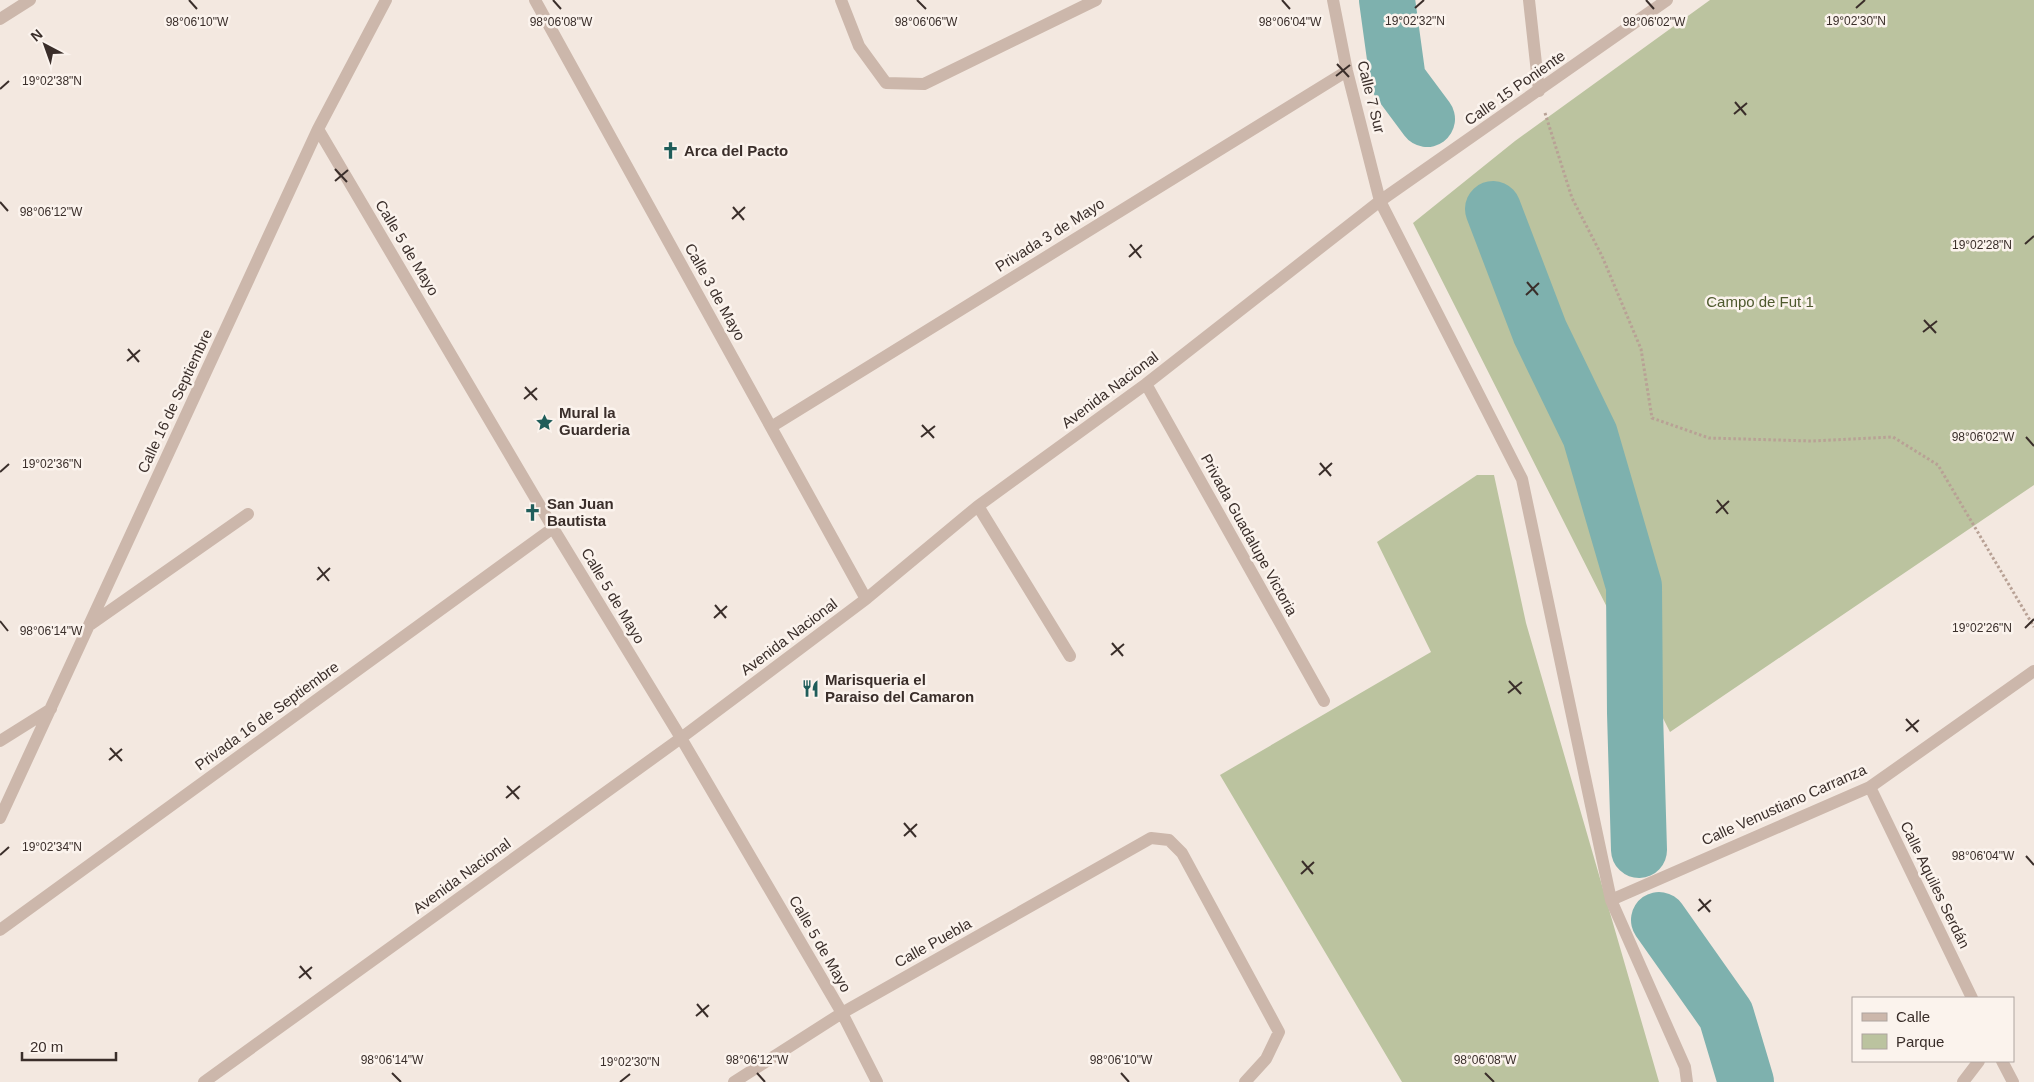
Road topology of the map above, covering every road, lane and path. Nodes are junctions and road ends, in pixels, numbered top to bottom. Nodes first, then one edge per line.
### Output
1 (30, 0) edge
2 (386, 0) edge
3 (535, 0) edge
4 (841, 0) edge
5 (1096, 0) edge
6 (1333, 0) edge
7 (1529, 0) edge
8 (1667, 0) edge
9 (0, 19) edge
10 (1347, 71) junction
11 (1539, 91) junction
12 (318, 129) junction
13 (1380, 201) junction
14 (1146, 384) junction
15 (771, 426) junction
16 (978, 506) junction
17 (248, 514) dead end
18 (553, 528) junction
19 (866, 600) junction
20 (91, 624) junction
21 (2034, 627) edge
22 (1070, 656) dead end
23 (2034, 671) edge
24 (1324, 701) dead end
25 (52, 709) junction
26 (682, 738) junction
27 (0, 742) edge
28 (1870, 787) junction
29 (0, 818) edge
30 (1611, 900) junction
31 (0, 930) edge
32 (1972, 997) edge
33 (842, 1013) junction
34 (1979, 1062) edge
35 (2003, 1062) edge
36 (204, 1082) edge
37 (734, 1082) edge
38 (877, 1082) edge
39 (1245, 1082) edge
40 (1687, 1082) edge
41 (1963, 1082) edge
42 (2013, 1082) edge

1 - 9 street
2 - 12 street, Calle 16 de Septiembre
3 - 15 street, Calle 3 de Mayo
4 - 5 street
6 - 10 street, Calle 7 Sur
7 - 11 street
8 - 11 street, Calle 15 Poniente
10 - 13 street, Calle 7 Sur
10 - 15 street, Privada 3 de Mayo
11 - 13 street, Calle 15 Poniente
11 - 21 path
12 - 18 street, Calle 5 de Mayo
12 - 20 street, Calle 16 de Septiembre
13 - 14 street, Avenida Nacional
13 - 30 street, Calle 7 Sur
14 - 16 street, Avenida Nacional
14 - 24 street, Privada Guadalupe Victoria
15 - 19 street, Calle 3 de Mayo
16 - 19 street, Avenida Nacional
16 - 22 street
17 - 20 street
18 - 26 street, Calle 5 de Mayo
18 - 31 street, Privada 16 de Septiembre
19 - 26 street, Avenida Nacional
20 - 25 street, Calle 16 de Septiembre
23 - 28 street, Calle Venustiano Carranza
25 - 27 street
25 - 29 street, Calle 16 de Septiembre
26 - 33 street, Calle 5 de Mayo
26 - 36 street, Avenida Nacional
28 - 30 street, Calle Venustiano Carranza
28 - 32 street, Calle Aquiles Serdán
30 - 40 street, Calle 7 Sur
33 - 37 street, Calle Puebla
33 - 38 street, Calle 5 de Mayo
33 - 39 street, Calle Puebla
34 - 41 street
35 - 42 street

